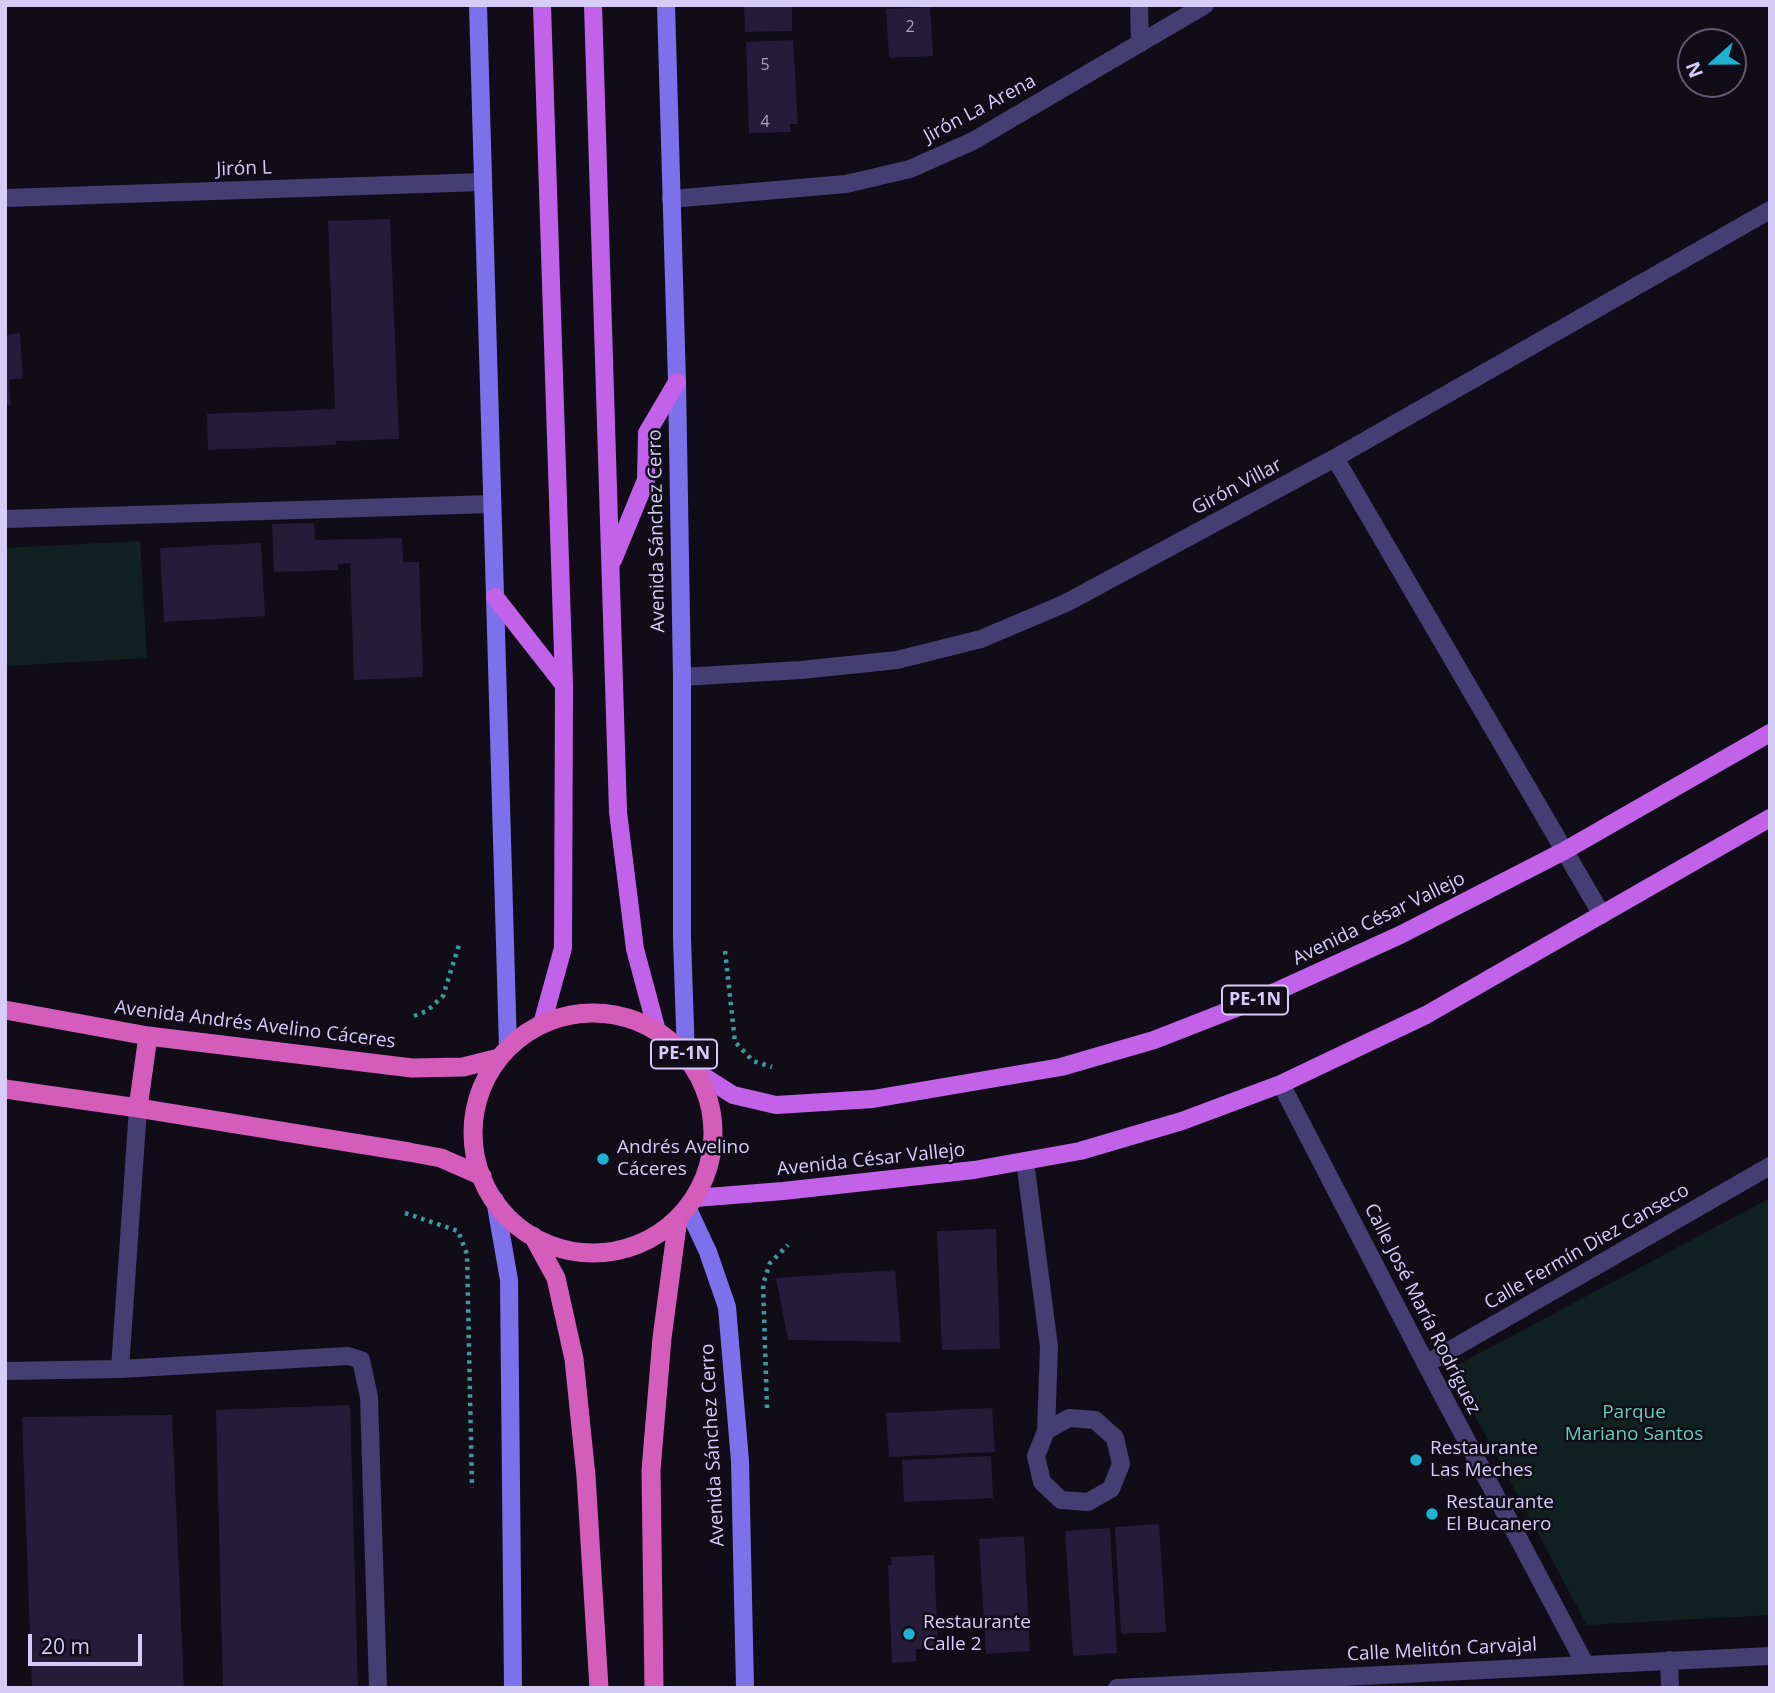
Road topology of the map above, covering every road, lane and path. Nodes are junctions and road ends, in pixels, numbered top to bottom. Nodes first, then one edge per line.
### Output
1 (478, 5) edge
2 (542, 5) edge
3 (593, 5) edge
4 (666, 5) edge
5 (1139, 5) edge
6 (1205, 5) edge
7 (1140, 43) junction
8 (483, 182) junction
9 (5, 198) edge
10 (671, 199) junction
11 (1770, 210) edge
12 (677, 382) junction
13 (1335, 458) junction
14 (492, 504) junction
15 (5, 519) edge
16 (611, 566) junction
17 (495, 597) junction
18 (682, 677) junction
19 (564, 685) junction
20 (1770, 733) edge
21 (1770, 818) edge
22 (1564, 851) junction
23 (1602, 915) junction
24 (459, 945) dead end
25 (725, 951) dead end
26 (5, 1010) edge
27 (414, 1016) dead end
28 (542, 1024) junction
29 (657, 1031) junction
30 (148, 1036) junction
31 (504, 1053) junction
32 (691, 1064) junction
33 (772, 1067) dead end
34 (1281, 1084) junction
35 (5, 1089) edge
36 (138, 1108) junction
37 (1025, 1161) junction
38 (1770, 1166) edge
39 (482, 1176) junction
40 (495, 1200) junction
41 (687, 1208) junction
42 (405, 1213) dead end
43 (533, 1236) junction
44 (788, 1245) dead end
45 (1426, 1364) junction
46 (120, 1369) junction
47 (5, 1371) edge
48 (767, 1418) dead end
49 (1046, 1432) junction
50 (472, 1488) dead end
51 (1770, 1656) edge
52 (1669, 1660) junction
53 (1585, 1664) junction
54 (377, 1688) edge
55 (513, 1688) edge
56 (600, 1688) edge
57 (654, 1688) edge
58 (745, 1688) edge
59 (1117, 1688) edge
60 (1670, 1688) edge

1 - 8 main road
2 - 19 main road
3 - 16 main road
4 - 10 main road, Avenida Sánchez Cerro
5 - 7 street
6 - 7 street, Jirón La Arena
7 - 10 street, Jirón La Arena
8 - 9 street, Jirón L
8 - 14 main road
10 - 12 main road, Avenida Sánchez Cerro
11 - 13 street, Girón Villar
12 - 16 main road
12 - 18 main road, Avenida Sánchez Cerro
13 - 18 street, Girón Villar
13 - 22 street
14 - 15 street
14 - 17 main road
16 - 29 main road
17 - 19 main road
17 - 31 main road
18 - 32 main road, Avenida Sánchez Cerro
19 - 28 main road
20 - 22 main road, Avenida César Vallejo / PE-1N
21 - 23 main road, Avenida César Vallejo / PE-1N
22 - 23 street
22 - 32 main road, Avenida César Vallejo / PE-1N
23 - 34 main road, Avenida César Vallejo / PE-1N
24 - 27 path
25 - 33 path
26 - 30 highway, Avenida Andrés Avelino Cáceres
28 - 29 highway, PE-1N
28 - 31 highway, PE-1N
29 - 32 highway, PE-1N
30 - 31 highway, Avenida Andrés Avelino Cáceres
30 - 36 highway
31 - 39 highway, PE-1N
32 - 41 highway, PE-1N
34 - 37 main road, Avenida César Vallejo / PE-1N
34 - 45 street, Calle José María Rodríguez
35 - 36 highway
36 - 39 highway
36 - 46 street
37 - 41 main road, Avenida César Vallejo / PE-1N
37 - 49 street
38 - 45 street, Calle Fermín Diez Canseco
39 - 40 highway, PE-1N
40 - 43 highway, PE-1N
40 - 55 main road
41 - 43 highway, PE-1N
41 - 57 highway, PE-1N
41 - 58 main road, Avenida Sánchez Cerro
42 - 50 path
43 - 56 highway, PE-1N
44 - 48 path
45 - 53 street, Calle José María Rodríguez
46 - 47 street
46 - 54 street
49 - 49 street
51 - 52 street, Calle Melitón Carvajal
52 - 53 street, Calle Melitón Carvajal
52 - 60 street
53 - 59 street, Calle Melitón Carvajal

